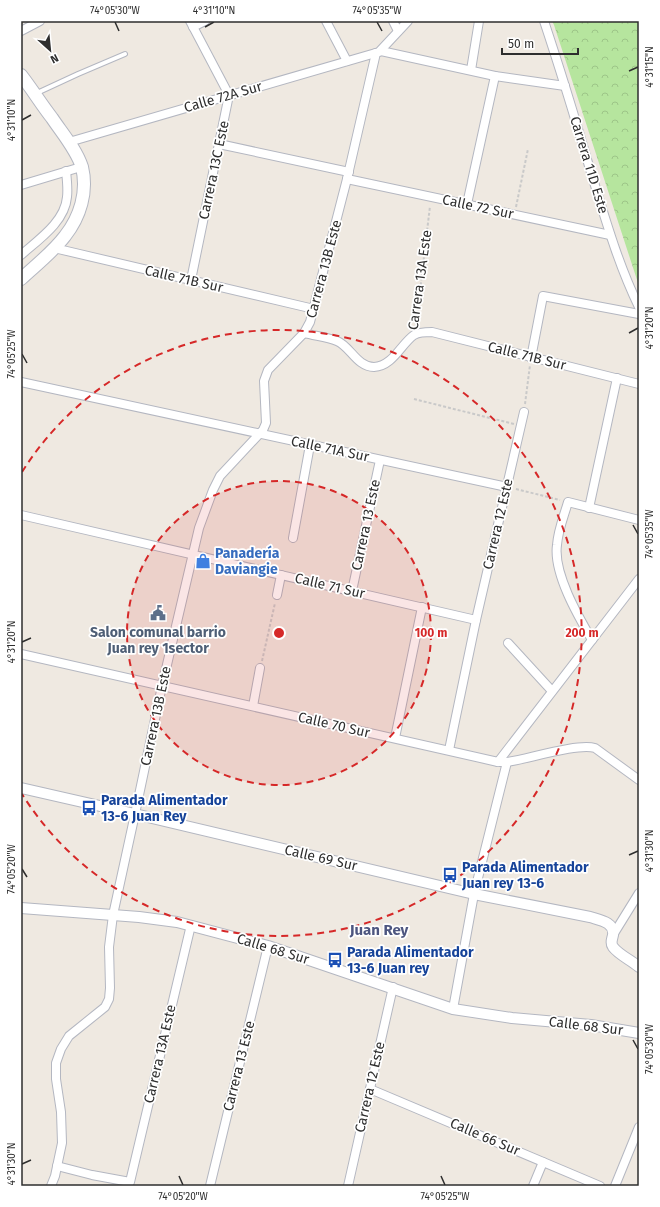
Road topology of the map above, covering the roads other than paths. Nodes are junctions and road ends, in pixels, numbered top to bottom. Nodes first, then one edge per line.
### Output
1 (40, 21) edge
2 (205, 21) edge
3 (326, 21) edge
4 (393, 21) edge
5 (408, 21) edge
6 (479, 21) edge
7 (544, 21) edge
8 (191, 24) edge
9 (21, 31) edge
10 (398, 31) junction
11 (378, 52) junction
12 (125, 54) dead end
13 (347, 61) junction
14 (471, 70) junction
15 (21, 75) edge
16 (495, 76) junction
17 (565, 86) junction
18 (35, 94) junction
19 (229, 95) junction
20 (69, 142) junction
21 (218, 144) junction
22 (82, 167) junction
23 (66, 172) junction
24 (348, 175) junction
25 (21, 185) edge
26 (467, 204) junction
27 (610, 235) junction
28 (54, 248) junction
29 (21, 255) edge
30 (21, 279) edge
31 (191, 280) junction
32 (639, 307) edge
33 (314, 309) junction
34 (639, 314) edge
35 (304, 333) junction
36 (414, 335) joint
37 (531, 358) junction
38 (617, 378) junction
39 (21, 382) edge
40 (639, 384) edge
41 (524, 412) road end
42 (260, 434) junction
43 (310, 444) junction
44 (380, 460) junction
45 (507, 487) junction
46 (589, 508) junction
47 (21, 515) edge
48 (639, 520) edge
49 (293, 538) dead end
50 (193, 555) junction
51 (281, 575) junction
52 (639, 579) edge
53 (352, 591) junction
54 (277, 595) road end
55 (422, 607) junction
56 (476, 620) junction
57 (592, 640) junction
58 (508, 643) dead end
59 (21, 654) edge
60 (260, 668) road end
61 (162, 686) junction
62 (552, 691) junction
63 (253, 706) junction
64 (395, 738) junction
65 (449, 750) junction
66 (498, 762) junction
67 (507, 762) junction
68 (639, 780) edge
69 (21, 788) edge
70 (135, 814) junction
71 (639, 893) edge
72 (474, 894) junction
73 (21, 908) edge
74 (112, 915) junction
75 (191, 925) junction
76 (613, 935) junction
77 (268, 946) junction
78 (639, 966) edge
79 (393, 987) junction
80 (453, 1009) junction
81 (639, 1033) edge
82 (370, 1089) junction
83 (639, 1127) edge
84 (543, 1162) junction
85 (57, 1166) junction
86 (51, 1186) edge
87 (210, 1186) edge
88 (348, 1186) edge
89 (533, 1186) edge
90 (600, 1186) edge
91 (615, 1186) edge

1 - 9 street
2 - 8 street
3 - 13 street
4 - 10 street
5 - 10 street
6 - 14 street
7 - 17 street, Carrera 11D Este
8 - 19 street
10 - 11 street
11 - 13 street, Calle 72A Sur
11 - 14 street, Calle 72A Sur
11 - 24 street, Carrera 13B Este
12 - 18 lane
13 - 19 street, Calle 72A Sur
14 - 16 street, Calle 72A Sur
15 - 18 main road
16 - 17 street, Calle 72A Sur
16 - 26 street
17 - 27 street, Carrera 11D Este
18 - 20 main road
19 - 20 street, Calle 72A Sur
19 - 21 street, Carrera 13C Este
20 - 22 main road
21 - 24 street, Calle 72 Sur
21 - 31 street, Carrera 13C Este
22 - 23 street
22 - 28 main road
23 - 25 street
23 - 29 street
24 - 26 street, Calle 72 Sur
24 - 33 street, Carrera 13B Este
26 - 27 street, Calle 72 Sur
27 - 32 street, Carrera 11D Este
28 - 30 main road
28 - 31 street, Calle 71B Sur
31 - 33 street, Calle 71B Sur
33 - 35 street, Carrera 13B Este
34 - 37 street
35 - 36 street, Carrera 13A Este
35 - 42 street, Carrera 13B Este
36 - 37 street, Calle 71B Sur
37 - 38 street, Calle 71B Sur
38 - 40 street, Calle 71B Sur
38 - 46 street
39 - 42 street, Calle 71A Sur
41 - 45 street, Carrera 12 Este
42 - 43 street, Calle 71A Sur
42 - 50 street, Carrera 13B Este
43 - 44 street, Calle 71A Sur
43 - 49 street
44 - 45 street, Calle 71A Sur
44 - 53 street, Carrera 13 Este
45 - 56 street, Carrera 12 Este
46 - 48 street
46 - 57 street
47 - 50 street, Calle 71 Sur
50 - 51 street, Calle 71 Sur
50 - 61 street, Carrera 13B Este
51 - 53 street, Calle 71 Sur
51 - 54 street
52 - 57 street
53 - 55 street, Calle 71 Sur
55 - 56 street, Calle 71 Sur
55 - 64 street
56 - 65 street, Carrera 12 Este
57 - 62 street
58 - 62 street
59 - 61 street, Calle 70 Sur
60 - 63 street
61 - 63 street, Calle 70 Sur
61 - 70 street, Carrera 13B Este
62 - 66 street
63 - 64 street, Calle 70 Sur
64 - 65 street, Calle 70 Sur
65 - 66 street, Calle 70 Sur
66 - 67 street, Calle 70 Sur
67 - 68 street, Calle 70 Sur
67 - 72 street
69 - 70 street, Calle 69 Sur
70 - 72 street, Calle 69 Sur
70 - 74 street, Carrera 13B Este
71 - 76 street
72 - 76 street, Calle 69 Sur
72 - 80 street
73 - 74 street, Calle 68 Sur
74 - 75 street, Calle 68 Sur
74 - 85 street, Carrera 13B Este
75 - 77 street, Calle 68 Sur
75 - 85 street, Carrera 13A Este
76 - 78 street, Calle 69 Sur
77 - 79 street, Calle 68 Sur
77 - 87 street, Carrera 13 Este
79 - 80 street, Calle 68 Sur
79 - 82 street, Carrera 12 Este
80 - 81 street, Calle 68 Sur
82 - 84 street, Calle 66 Sur
82 - 88 street, Carrera 12 Este
83 - 91 street
84 - 89 street
84 - 90 street, Calle 66 Sur
85 - 86 street, Carrera 13B Este

